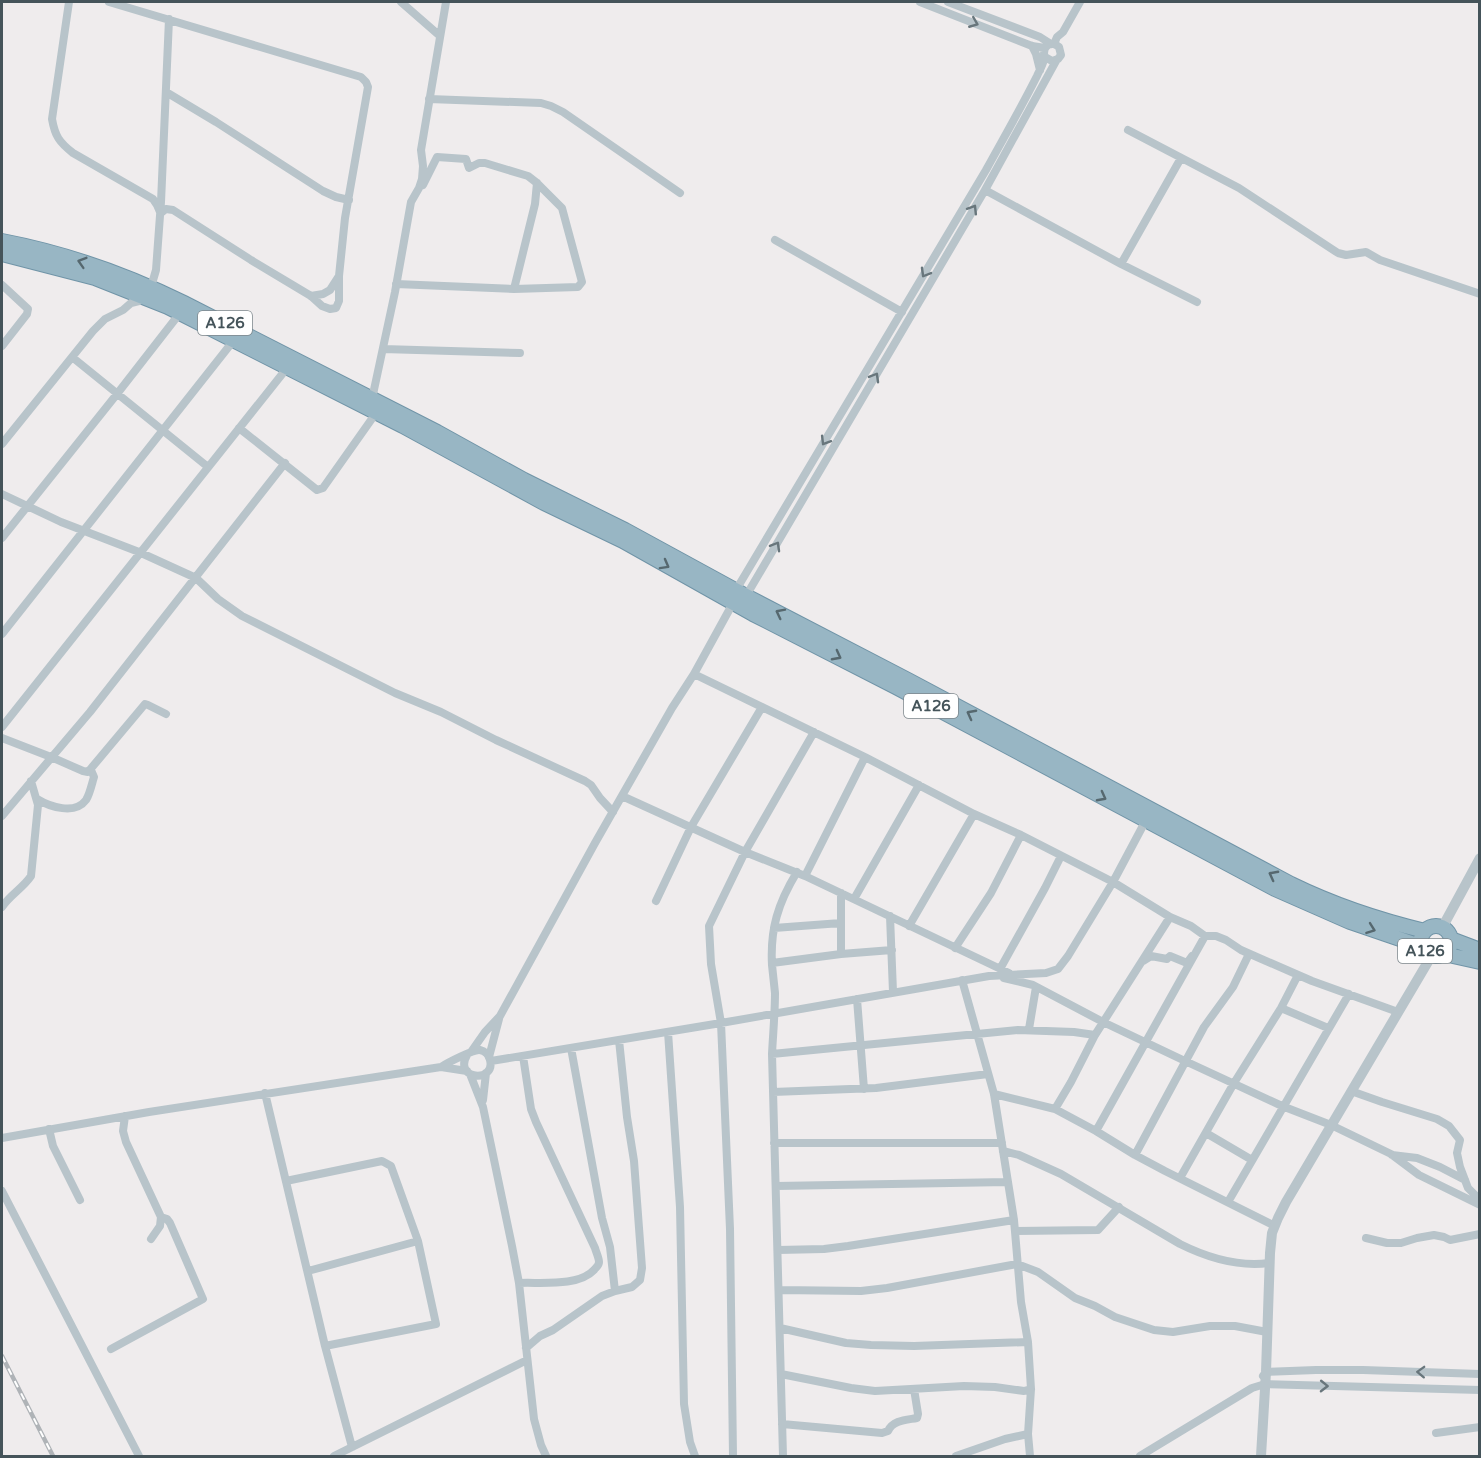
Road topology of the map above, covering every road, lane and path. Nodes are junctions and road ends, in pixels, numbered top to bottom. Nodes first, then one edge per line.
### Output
1 (69, 2) edge
2 (109, 2) edge
3 (401, 2) edge
4 (446, 2) edge
5 (920, 2) edge
6 (948, 2) edge
7 (1080, 2) edge
8 (169, 19) junction
9 (440, 36) junction
10 (1032, 46) junction
11 (1051, 48) junction
12 (1040, 70) junction
13 (166, 92) junction
14 (429, 99) junction
15 (1128, 130) dead end
16 (1181, 158) junction
17 (537, 183) junction
18 (985, 190) junction
19 (680, 193) dead end
20 (349, 200) junction
21 (411, 202) junction
22 (160, 213) junction
23 (776, 240) dead end
24 (2, 241) edge
25 (2, 254) edge
26 (1121, 264) junction
27 (339, 276) junction
28 (396, 284) junction
29 (2, 285) edge
30 (514, 289) junction
31 (148, 292) junction
32 (1479, 294) edge
33 (311, 296) junction
34 (1197, 302) dead end
35 (902, 312) junction
36 (180, 313) junction
37 (234, 340) junction
38 (2, 346) edge
39 (383, 349) junction
40 (520, 353) dead end
41 (72, 357) junction
42 (286, 368) junction
43 (117, 394) junction
44 (372, 399) junction
45 (376, 413) junction
46 (239, 428) junction
47 (162, 431) junction
48 (435, 437) junction
49 (2, 444) edge
50 (285, 463) junction
51 (208, 467) junction
52 (2, 494) edge
53 (27, 506) junction
54 (83, 531) junction
55 (2, 538) edge
56 (139, 552) junction
57 (196, 578) junction
58 (739, 596) junction
59 (2, 634) edge
60 (694, 674) junction
61 (762, 707) junction
62 (166, 714) dead end
63 (2, 727) edge
64 (814, 732) junction
65 (2, 738) edge
66 (51, 757) junction
67 (864, 757) junction
68 (91, 770) junction
69 (31, 781) junction
70 (919, 785) junction
71 (622, 796) junction
72 (37, 799) junction
73 (613, 812) junction
74 (974, 814) junction
75 (2, 816) edge
76 (1146, 820) junction
77 (691, 827) junction
78 (1021, 835) junction
79 (745, 852) junction
80 (1061, 856) junction
81 (1479, 858) edge
82 (801, 874) junction
83 (1113, 882) junction
84 (841, 893) junction
85 (854, 899) junction
86 (656, 901) dead end
87 (2, 908) edge
88 (890, 916) junction
89 (1170, 917) junction
90 (841, 923) junction
91 (909, 926) junction
92 (774, 928) junction
93 (1425, 931) junction
94 (1446, 934) junction
95 (1205, 936) junction
96 (956, 948) junction
97 (892, 950) junction
98 (1479, 950) edge
99 (1433, 952) junction
100 (841, 954) junction
101 (1249, 954) junction
102 (1141, 962) junction
103 (1479, 962) edge
104 (772, 963) junction
105 (1000, 969) junction
106 (1011, 974) junction
107 (989, 975) junction
108 (1298, 975) junction
109 (962, 980) junction
110 (1036, 987) junction
111 (893, 992) junction
112 (1349, 994) junction
113 (857, 999) junction
114 (1281, 1008) junction
115 (1398, 1012) junction
116 (773, 1013) junction
117 (500, 1016) junction
118 (1103, 1022) junction
119 (721, 1023) junction
120 (1328, 1028) junction
121 (1029, 1029) junction
122 (668, 1032) junction
123 (977, 1034) junction
124 (1095, 1035) junction
125 (619, 1040) junction
126 (1145, 1042) junction
127 (860, 1045) junction
128 (571, 1048) junction
129 (469, 1053) junction
130 (772, 1054) junction
131 (524, 1056) junction
132 (490, 1059) junction
133 (1185, 1061) junction
134 (441, 1067) junction
135 (468, 1072) junction
136 (486, 1073) junction
137 (988, 1074) junction
138 (1234, 1083) junction
139 (864, 1089) junction
140 (1351, 1091) junction
141 (773, 1092) junction
142 (265, 1093) junction
143 (994, 1094) junction
144 (1282, 1106) junction
145 (483, 1107) junction
146 (1055, 1109) junction
147 (125, 1116) junction
148 (1331, 1125) junction
149 (49, 1130) junction
150 (1096, 1131) junction
151 (1206, 1133) junction
152 (2, 1138) edge
153 (774, 1143) junction
154 (1003, 1147) junction
155 (1135, 1155) junction
156 (1392, 1155) junction
157 (1252, 1160) junction
158 (1180, 1178) junction
159 (1465, 1180) junction
160 (286, 1181) junction
161 (1008, 1182) junction
162 (776, 1186) junction
163 (2, 1191) edge
164 (80, 1200) dead end
165 (1479, 1200) edge
166 (1227, 1202) junction
167 (1479, 1205) edge
168 (1119, 1207) junction
169 (161, 1217) junction
170 (1014, 1220) junction
171 (1275, 1226) junction
172 (1015, 1231) junction
173 (1479, 1234) edge
174 (1366, 1238) dead end
175 (151, 1239) dead end
176 (417, 1241) junction
177 (778, 1250) junction
178 (1269, 1263) junction
179 (1017, 1264) junction
180 (308, 1271) junction
181 (519, 1283) junction
182 (779, 1290) junction
183 (615, 1292) junction
184 (780, 1328) junction
185 (1267, 1332) junction
186 (1028, 1342) junction
187 (325, 1346) junction
188 (525, 1348) junction
189 (111, 1349) dead end
190 (527, 1360) junction
191 (1266, 1372) junction
192 (781, 1374) junction
193 (1479, 1374) edge
194 (1265, 1384) junction
195 (1252, 1388) junction
196 (914, 1389) junction
197 (1031, 1389) junction
198 (1479, 1390) edge
199 (782, 1424) junction
200 (1479, 1427) edge
201 (1436, 1433) dead end
202 (1028, 1434) junction
203 (352, 1447) junction
204 (138, 1456) edge
205 (334, 1456) edge
206 (546, 1456) edge
207 (695, 1456) edge
208 (733, 1456) edge
209 (783, 1456) edge
210 (956, 1456) edge
211 (1030, 1456) edge
212 (1140, 1456) edge
213 (1261, 1456) edge

1 - 22 street
2 - 8 street
3 - 9 street
4 - 9 street
5 -> 10 street
6 - 11 street
7 - 11 street
8 - 13 street
8 - 20 street
9 - 14 street
10 - 11 street
10 - 12 street
11 - 12 street
11 - 18 street
12 -> 35 street
13 - 20 street
13 - 22 street
14 - 19 street
14 - 21 street
15 - 16 street
16 - 26 street
16 - 32 street
17 - 21 street
17 - 30 street
17 - 30 street
18 - 26 street
58 -> 18 street
20 - 27 street
21 - 28 street
22 - 31 street
22 - 33 street
23 - 35 street
31 -> 24 highway, A126
25 - 31 highway, A126
26 - 34 street
27 - 33 street
27 - 33 street
28 - 30 street
28 - 39 street
29 - 38 street
31 - 36 highway, A126
31 - 41 street
31 - 44 highway, A126
35 -> 58 street
36 - 37 highway, A126
36 - 43 street
37 - 42 highway, A126
37 - 47 street
39 - 40 street
39 - 44 street
41 - 43 street
41 - 49 street
42 - 45 highway, A126
42 - 46 street
43 - 47 street
43 - 53 street
44 - 48 highway, A126
45 - 48 highway, A126
45 - 50 street
46 - 50 street
46 - 51 street
47 - 51 street
47 - 54 street
48 - 58 highway, A126
50 - 57 street
51 - 56 street
52 - 53 street
53 - 54 street
53 - 55 street
54 - 56 street
54 - 59 street
56 - 57 street
56 - 63 street
57 - 66 street
57 - 73 street
58 - 60 street
58 -> 76 highway, A126
93 -> 58 highway, A126
60 - 61 street
60 - 71 street
61 - 64 street
61 - 77 street
62 - 68 street
64 - 67 street
64 - 79 street
65 - 66 street
66 - 68 street
66 - 69 street
67 - 70 street
67 - 82 street
68 - 72 street
69 - 72 street
69 - 75 street
70 - 74 street
70 - 85 street
71 - 73 street
71 - 77 street
72 - 87 street
73 - 117 street
74 - 78 street
74 - 91 street
76 - 83 street
76 -> 99 highway, A126
77 - 79 street
77 - 86 street
78 - 80 street
78 - 96 street
79 - 82 street
79 - 119 street
80 - 83 street
80 - 105 street
81 - 94 street
82 - 84 street
82 - 92 street
83 - 89 street
83 - 106 street
84 - 85 street
84 - 90 street
85 - 88 street
88 - 91 street
88 - 97 street
89 - 95 street
89 - 102 street
90 - 92 street
90 - 100 street
91 - 96 street
92 - 104 street
93 - 94 highway, A126
93 - 99 highway, A126
94 - 98 highway, A126
94 - 99 highway, A126
95 - 101 street
95 - 102 street
95 - 126 street
96 - 105 street
97 - 100 street
97 - 111 street
99 - 103 highway, A126
99 - 115 street
100 - 104 street
101 - 108 street
101 - 133 street
102 - 118 street
104 - 116 street
105 - 106 street
106 - 107 street
107 - 109 street
107 - 110 street
108 - 112 street
108 - 114 street
109 - 111 street
109 - 123 street
110 - 118 street
110 - 121 street
111 - 113 street
112 - 115 street
112 - 120 street
113 - 116 street
113 - 127 street
114 - 120 street
114 - 138 street
115 - 140 street
116 - 119 street
116 - 130 street
117 - 129 street
117 - 132 street
118 - 124 street
118 - 126 street
119 - 122 street
119 - 208 street
120 - 144 street
121 - 123 street
121 - 124 street
122 - 125 street
122 - 207 street
123 - 127 street
123 - 137 street
124 - 146 street
125 - 128 street
125 - 183 street
126 - 133 street
126 - 150 street
127 - 130 street
127 - 139 street
128 - 131 street
128 - 183 street
129 - 132 street
129 - 134 street
129 - 135 street
130 - 141 street
131 - 132 street
131 - 181 street
132 - 136 street
133 - 138 street
133 - 155 street
134 - 135 street
134 - 142 street
135 - 136 street
135 - 145 street
136 - 145 street
137 - 139 street
137 - 143 street
138 - 144 street
138 - 151 street
139 - 141 street
140 - 148 street
140 - 159 street
141 - 153 street
142 - 147 street
142 - 160 street
143 - 146 street
143 - 154 street
144 - 148 street
144 - 157 street
145 - 181 street
146 - 150 street
147 - 149 street
147 - 169 street
148 - 156 street
148 - 171 street
149 - 152 street
149 - 164 street
150 - 155 street
151 - 157 street
151 - 158 street
153 - 154 street
153 - 162 street
154 - 161 street
154 - 168 street
155 - 158 street
156 - 159 street
156 - 167 street
157 - 166 street
158 - 166 street
159 - 165 street
160 - 176 street
160 - 180 street
161 - 162 street
161 - 170 street
162 - 177 street
163 - 204 street
166 - 171 street
168 - 172 street
168 - 178 street
169 - 175 street
169 - 189 street
170 - 172 street
170 - 177 street
171 - 178 street
172 - 179 street
173 - 174 street
176 - 180 street
176 - 187 street
177 - 182 street
178 - 185 street
179 - 182 street
179 - 185 street
179 - 186 street
180 - 187 street
181 - 188 street
182 - 184 street
183 - 188 street
184 - 186 street
184 - 192 street
185 - 191 street
186 - 197 street
187 - 203 street
188 - 190 street
190 - 203 street
190 - 206 street
193 -> 191 street
191 - 194 street
191 - 195 street
192 - 196 street
192 - 199 street
194 - 195 street
194 -> 198 street
194 - 213 street
195 - 212 street
196 - 197 street
196 - 199 street
197 - 202 street
199 - 209 street
200 - 201 street
202 - 210 street
202 - 211 street
203 - 205 street

